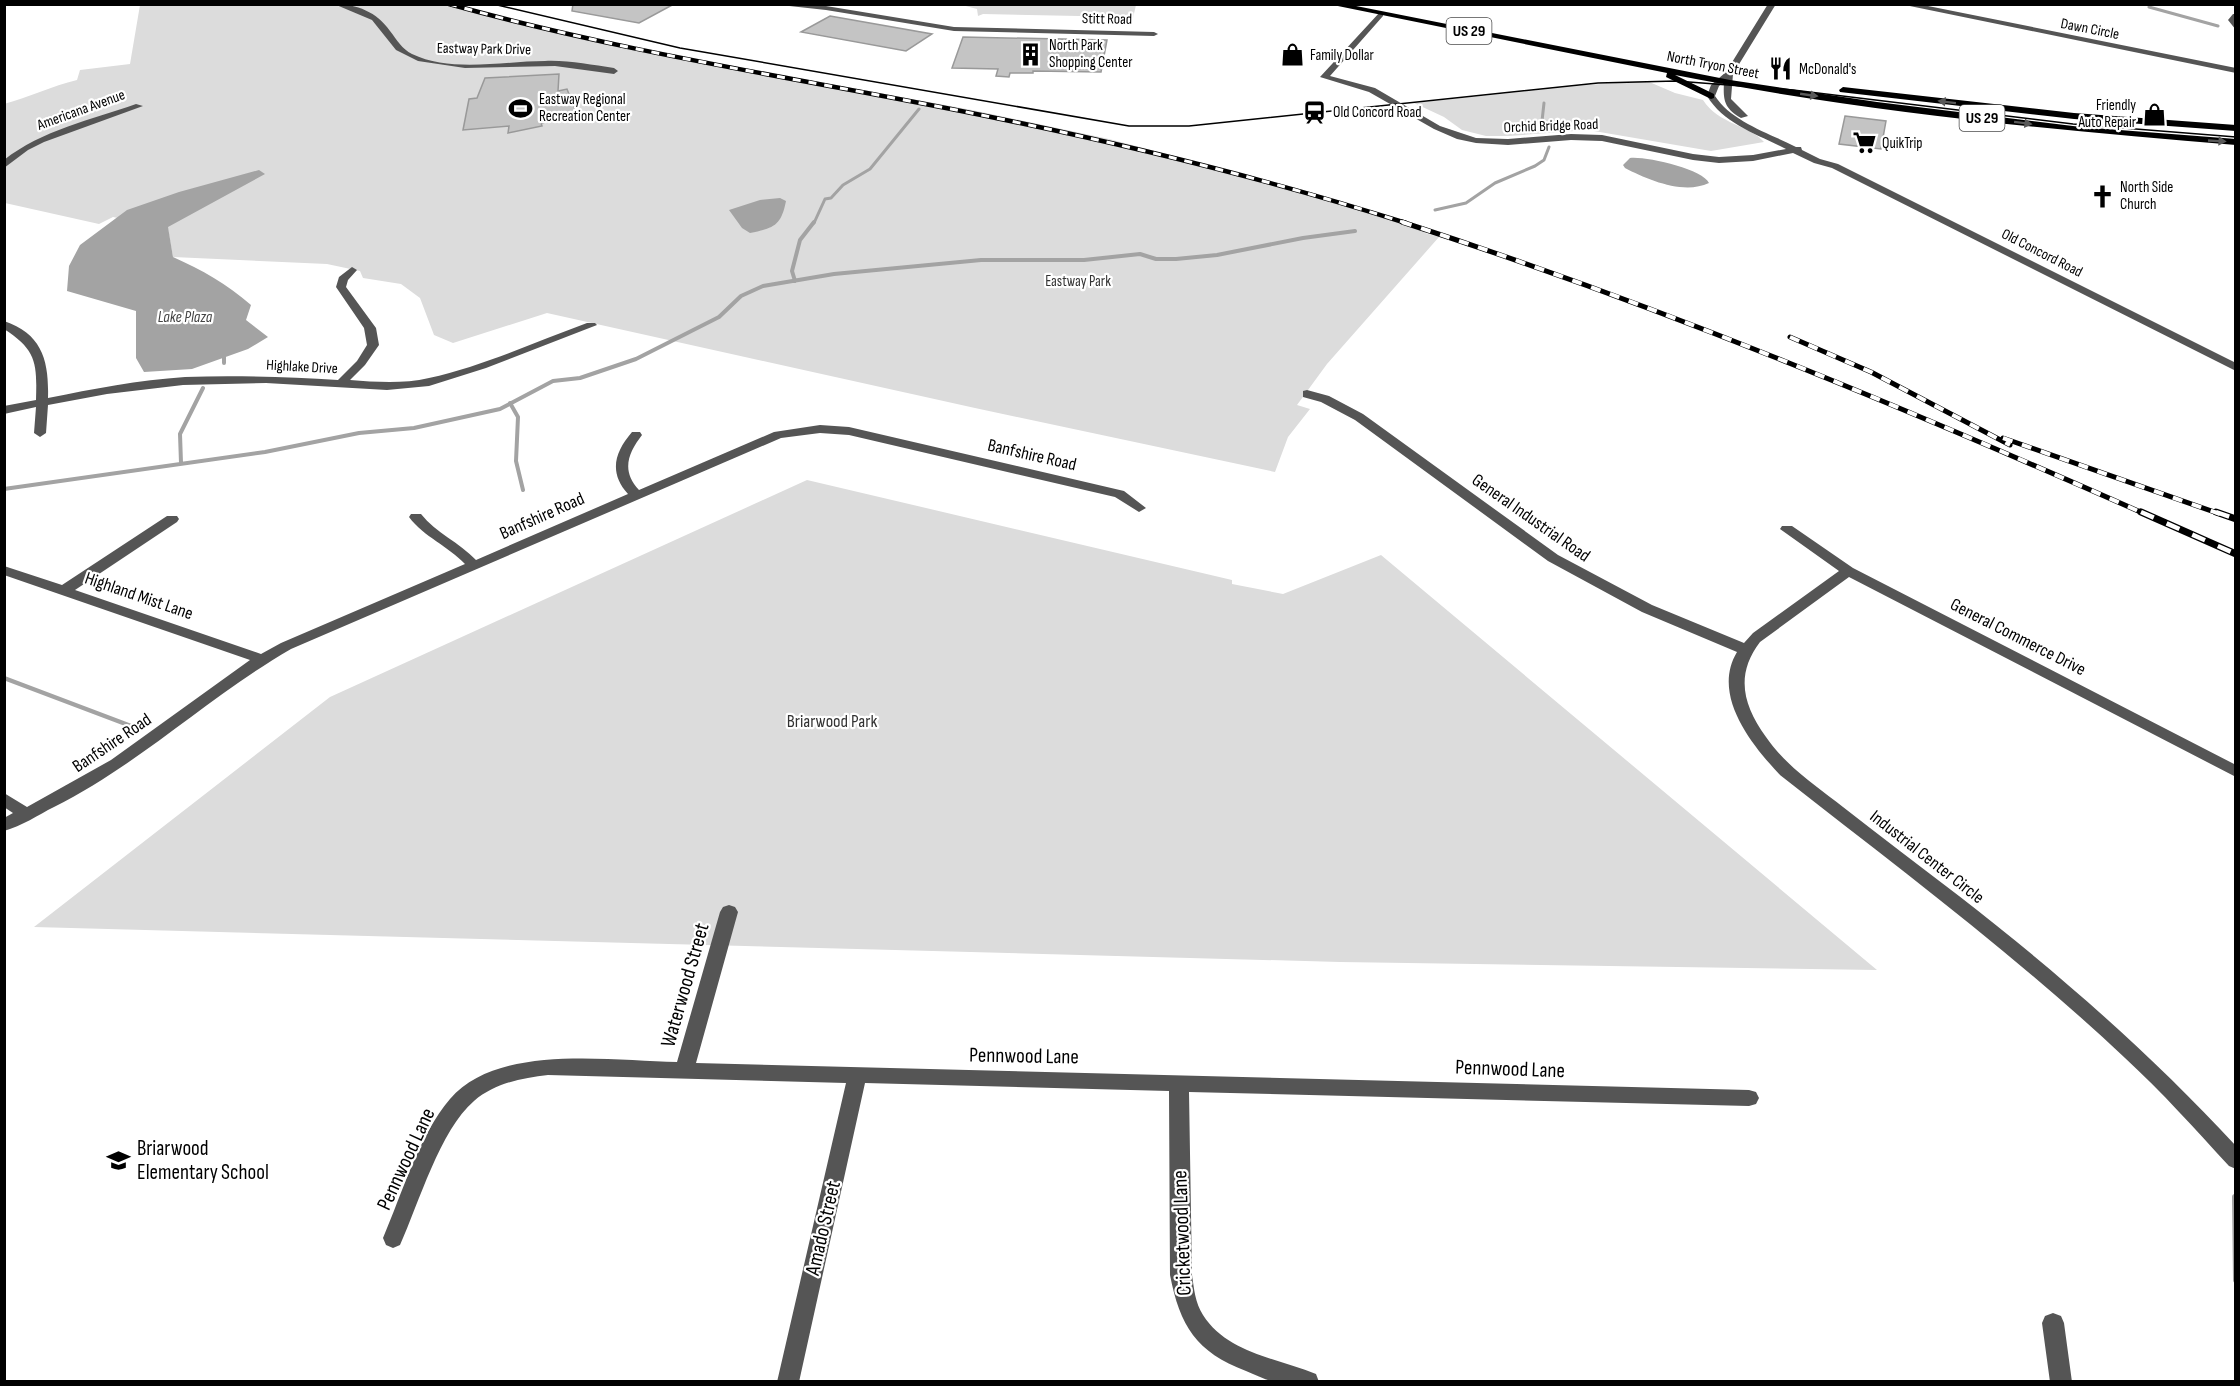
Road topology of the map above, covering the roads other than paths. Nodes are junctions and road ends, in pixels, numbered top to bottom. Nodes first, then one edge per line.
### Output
1 (338, 4) edge
2 (775, 4) edge
3 (1332, 4) edge
4 (1368, 4) edge
5 (1772, 4) edge
6 (1904, 4) edge
7 (1380, 14) junction
8 (2235, 16) edge
9 (2235, 28) edge
10 (1154, 34) dead end
11 (1653, 67) junction
12 (614, 71) dead end
13 (2235, 72) edge
14 (1730, 79) junction
15 (1718, 81) junction
16 (1711, 96) junction
17 (139, 106) dead end
18 (2235, 128) edge
19 (2235, 142) edge
20 (1795, 146) junction
21 (4, 165) edge
22 (351, 270) dead end
23 (4, 324) edge
24 (591, 325) dead end
25 (2235, 368) edge
26 (340, 384) junction
27 (1307, 394) dead end
28 (41, 403) junction
29 (4, 410) edge
30 (40, 433) dead end
31 (636, 435) dead end
32 (636, 495) junction
33 (1139, 508) dead end
34 (416, 517) dead end
35 (172, 519) dead end
36 (1787, 529) dead end
37 (473, 566) junction
38 (4, 570) edge
39 (1848, 571) junction
40 (63, 591) junction
41 (1747, 650) junction
42 (261, 659) junction
43 (2235, 772) edge
44 (4, 799) edge
45 (26, 814) junction
46 (4, 825) edge
47 (729, 912) dead end
48 (684, 1071) junction
49 (858, 1074) junction
50 (1179, 1082) junction
51 (1749, 1098) dead end
52 (2235, 1160) edge
53 (393, 1238) dead end
54 (2054, 1323) dead end
55 (788, 1382) edge
56 (1308, 1382) edge
57 (2061, 1382) edge

1 - 12 street, Eastway Park Drive
2 - 10 street, Stitt Road
3 - 7 main road, North Tryon Street / US 29
4 - 14 main road, North Tryon Street / US 29
5 - 14 street
6 - 13 street, Dawn Circle
7 - 11 main road, North Tryon Street / US 29
7 - 20 street, Orchid Bridge Road
8 - 9 street
11 - 15 main road, North Tryon Street / US 29
11 - 16 main road
14 - 15 street
18 -> 14 main road, North Tryon Street / US 29
14 -> 19 main road, North Tryon Street / US 29
14 - 20 street, Old Concord Road
15 - 16 street
16 - 20 street, Old Concord Road
17 - 21 street, Americana Avenue
20 - 25 street, Old Concord Road
22 - 26 street
23 - 28 street
24 - 26 street, Highlake Drive
26 - 28 street, Highlake Drive
27 - 41 street, General Industrial Road
28 - 29 street, Highlake Drive
28 - 30 street
31 - 32 street
32 - 33 street, Banfshire Road
32 - 37 street, Banfshire Road
34 - 37 street
35 - 40 street
36 - 39 street, General Commerce Drive
37 - 42 street, Banfshire Road
38 - 40 street, Highland Mist Lane
39 - 41 street
39 - 43 street, General Commerce Drive
40 - 42 street, Highland Mist Lane
41 - 52 street, Industrial Center Circle
42 - 45 street, Banfshire Road
44 - 45 street
45 - 46 street, Banfshire Road
47 - 48 street, Waterwood Street
48 - 49 street, Pennwood Lane
48 - 53 street, Pennwood Lane
49 - 50 street, Pennwood Lane
49 - 55 street, Amado Street
50 - 51 street, Pennwood Lane
50 - 56 street, Cricketwood Lane
54 - 57 street

